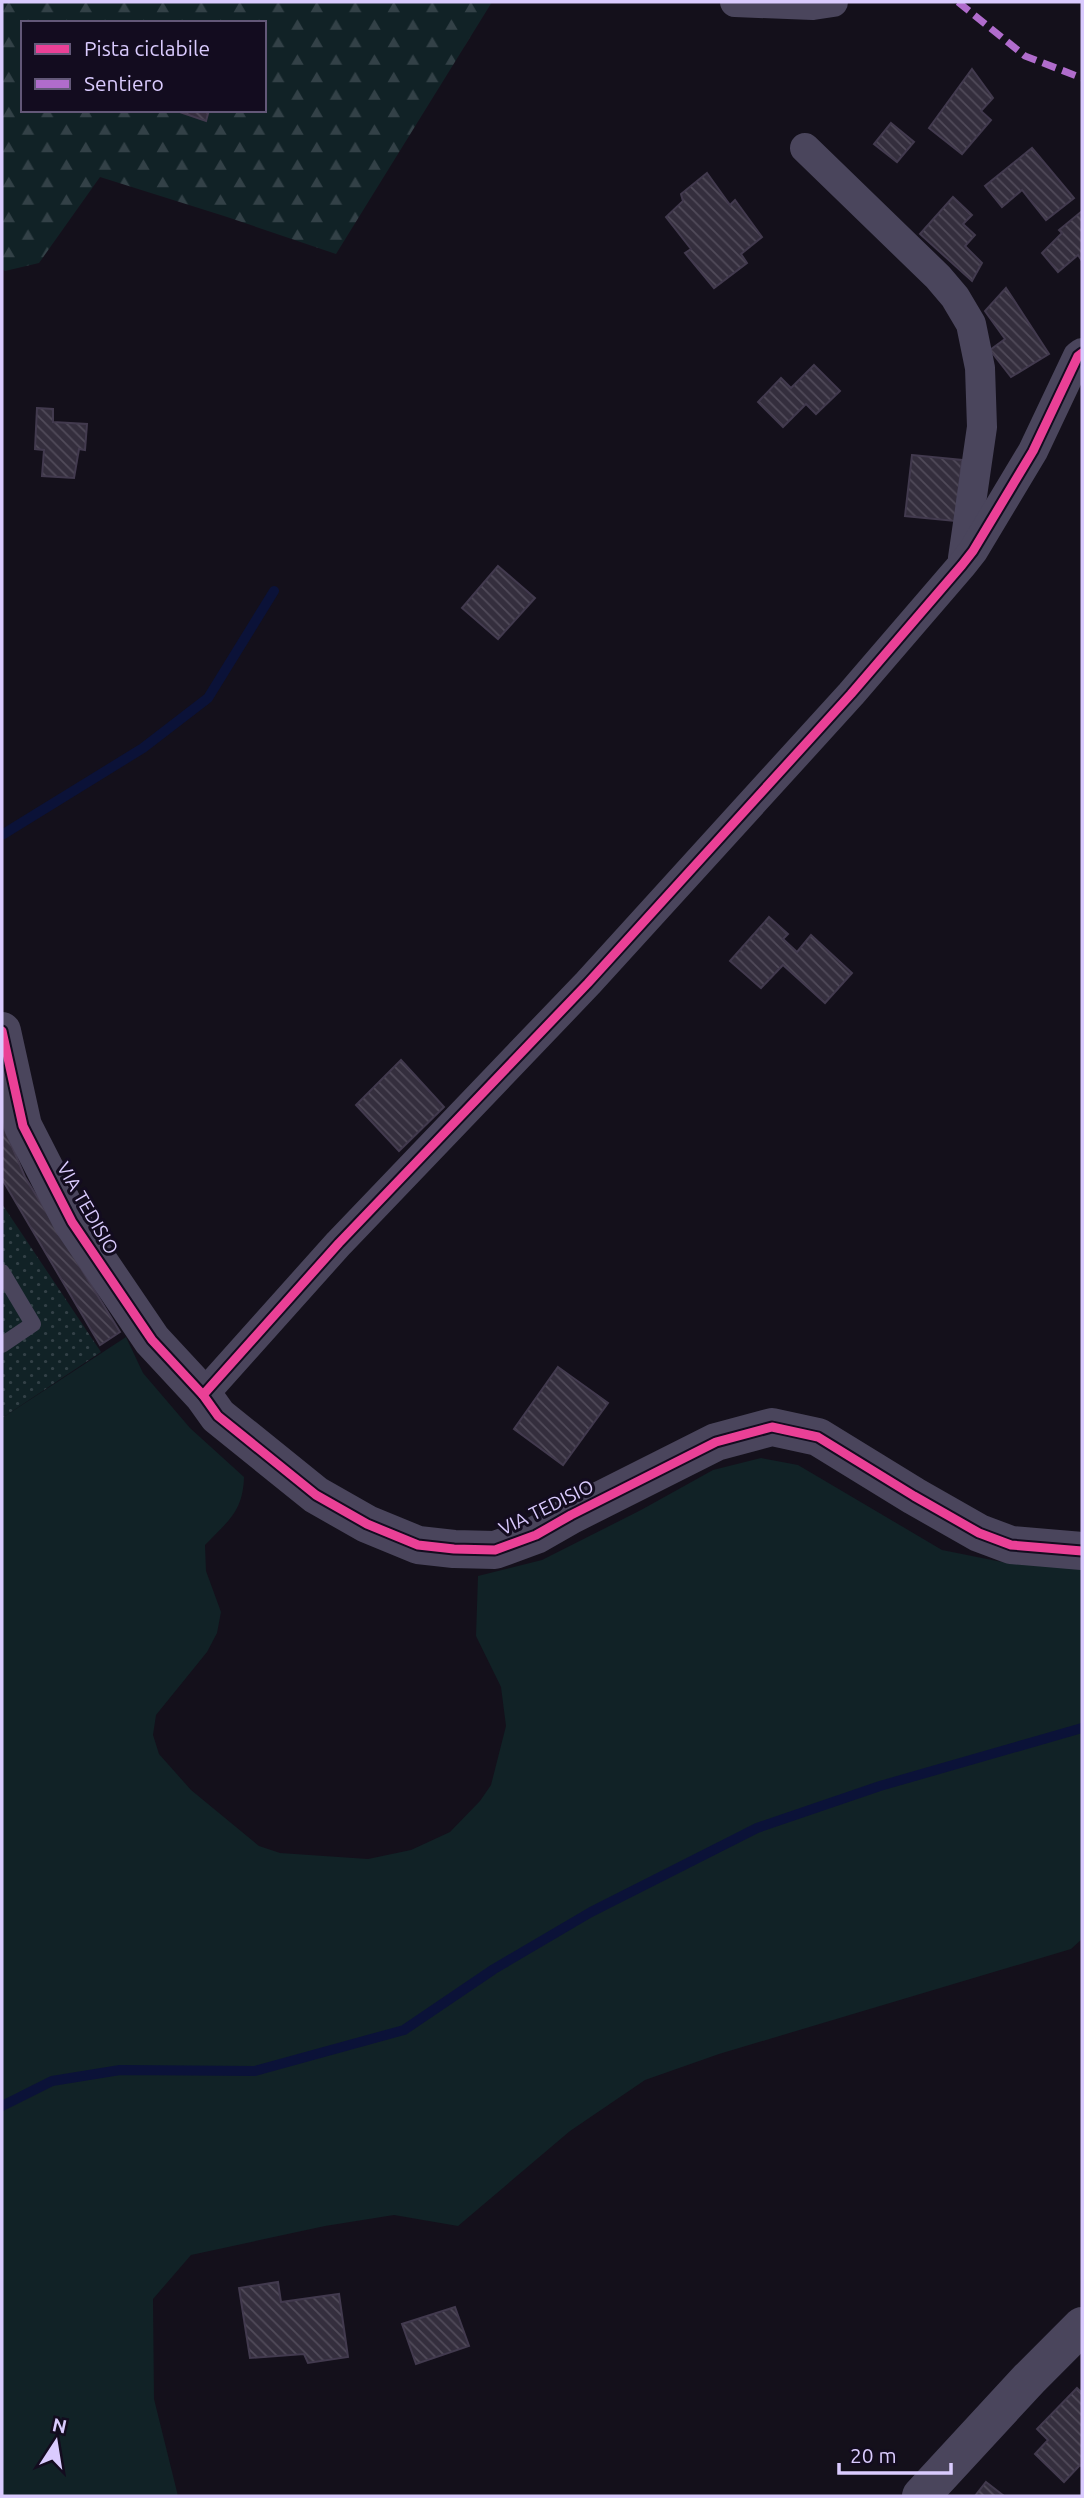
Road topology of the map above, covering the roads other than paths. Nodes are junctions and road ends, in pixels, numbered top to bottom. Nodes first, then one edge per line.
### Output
1 (735, 2) edge
2 (834, 2) edge
3 (806, 148) dead end
4 (1082, 353) edge
5 (962, 565) junction
6 (2, 1031) edge
7 (2, 1272) edge
8 (2, 1345) edge
9 (203, 1395) junction
10 (1082, 1551) edge
11 (1082, 2326) edge
12 (921, 2496) edge

1 - 2 street
3 - 5 street
4 - 5 street
5 - 9 street
6 - 9 street, VIA TEDISIO
7 - 8 lane
9 - 10 street, VIA TEDISIO
11 - 12 street

